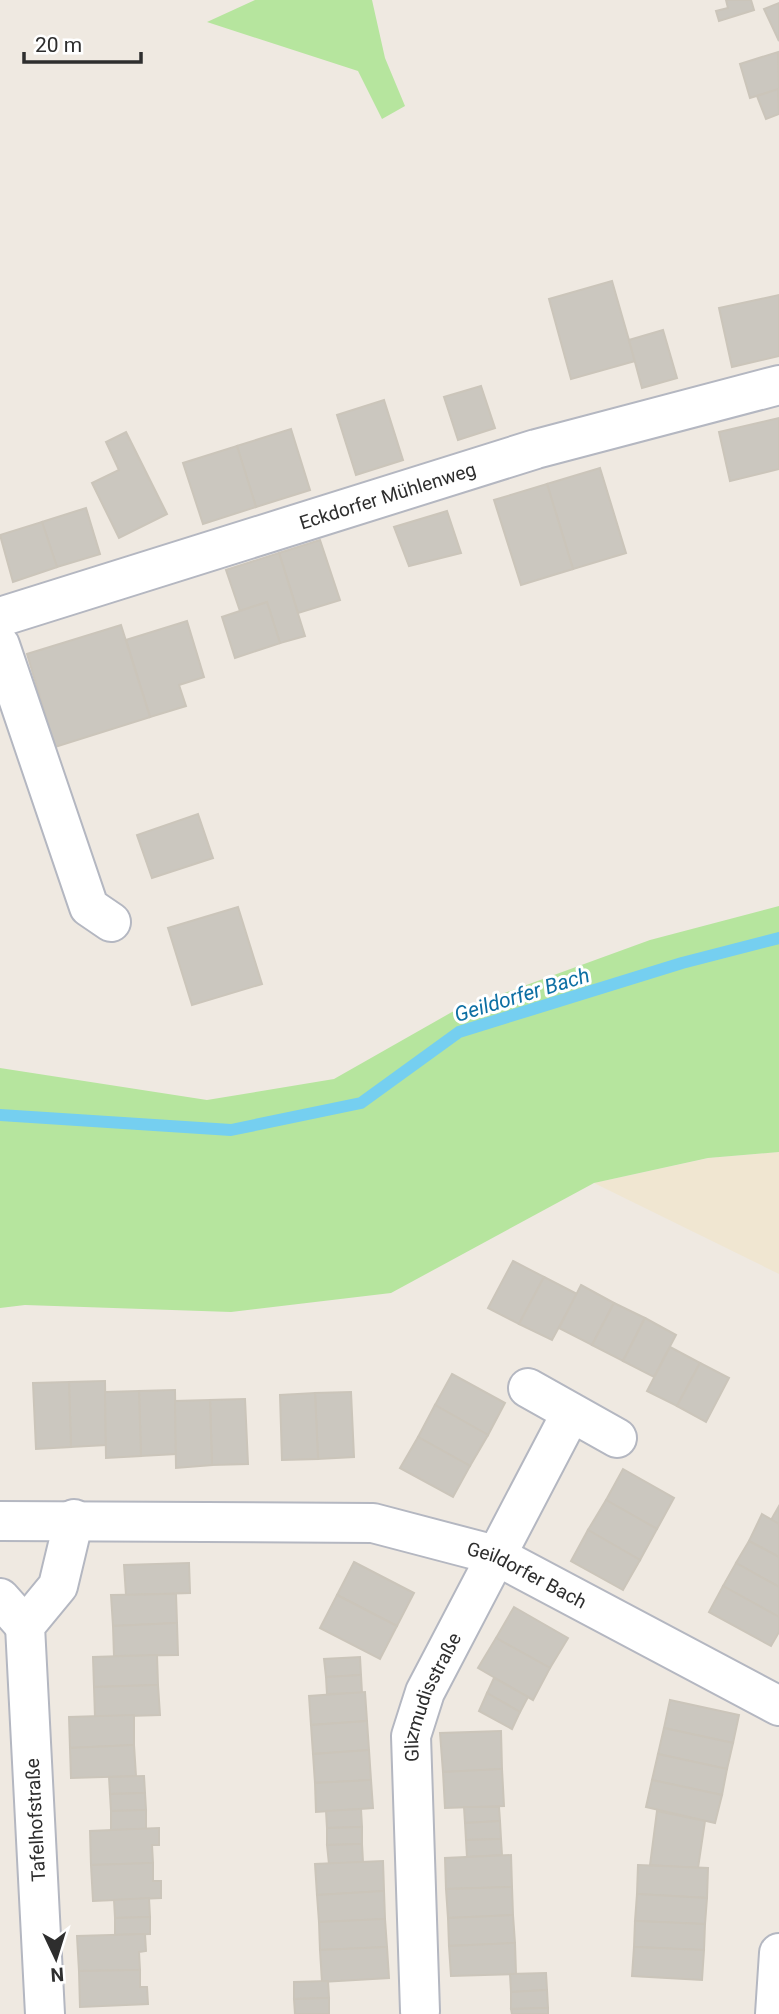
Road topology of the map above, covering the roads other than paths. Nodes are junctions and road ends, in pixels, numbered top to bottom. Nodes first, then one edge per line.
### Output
1 (779, 385) edge
2 (0, 617) edge
3 (0, 645) edge
4 (111, 922) dead end
5 (528, 1388) dead end
6 (571, 1413) junction
7 (617, 1438) dead end
8 (74, 1519) junction
9 (0, 1521) edge
10 (495, 1555) junction
11 (0, 1598) edge
12 (25, 1626) junction
13 (779, 1706) edge
14 (779, 1953) edge
15 (419, 2011) dead end
16 (45, 2014) edge
17 (775, 2014) edge

1 - 2 street, Eckdorfer Mühlenweg
3 - 4 street
5 - 6 street
6 - 7 street
6 - 10 street, Glizmudisstraße
8 - 9 street, Geildorfer Bach
8 - 10 street, Geildorfer Bach
8 - 12 street
10 - 13 street, Geildorfer Bach
10 - 15 street, Glizmudisstraße
11 - 12 street
12 - 16 street, Tafelhofstraße
14 - 17 street

